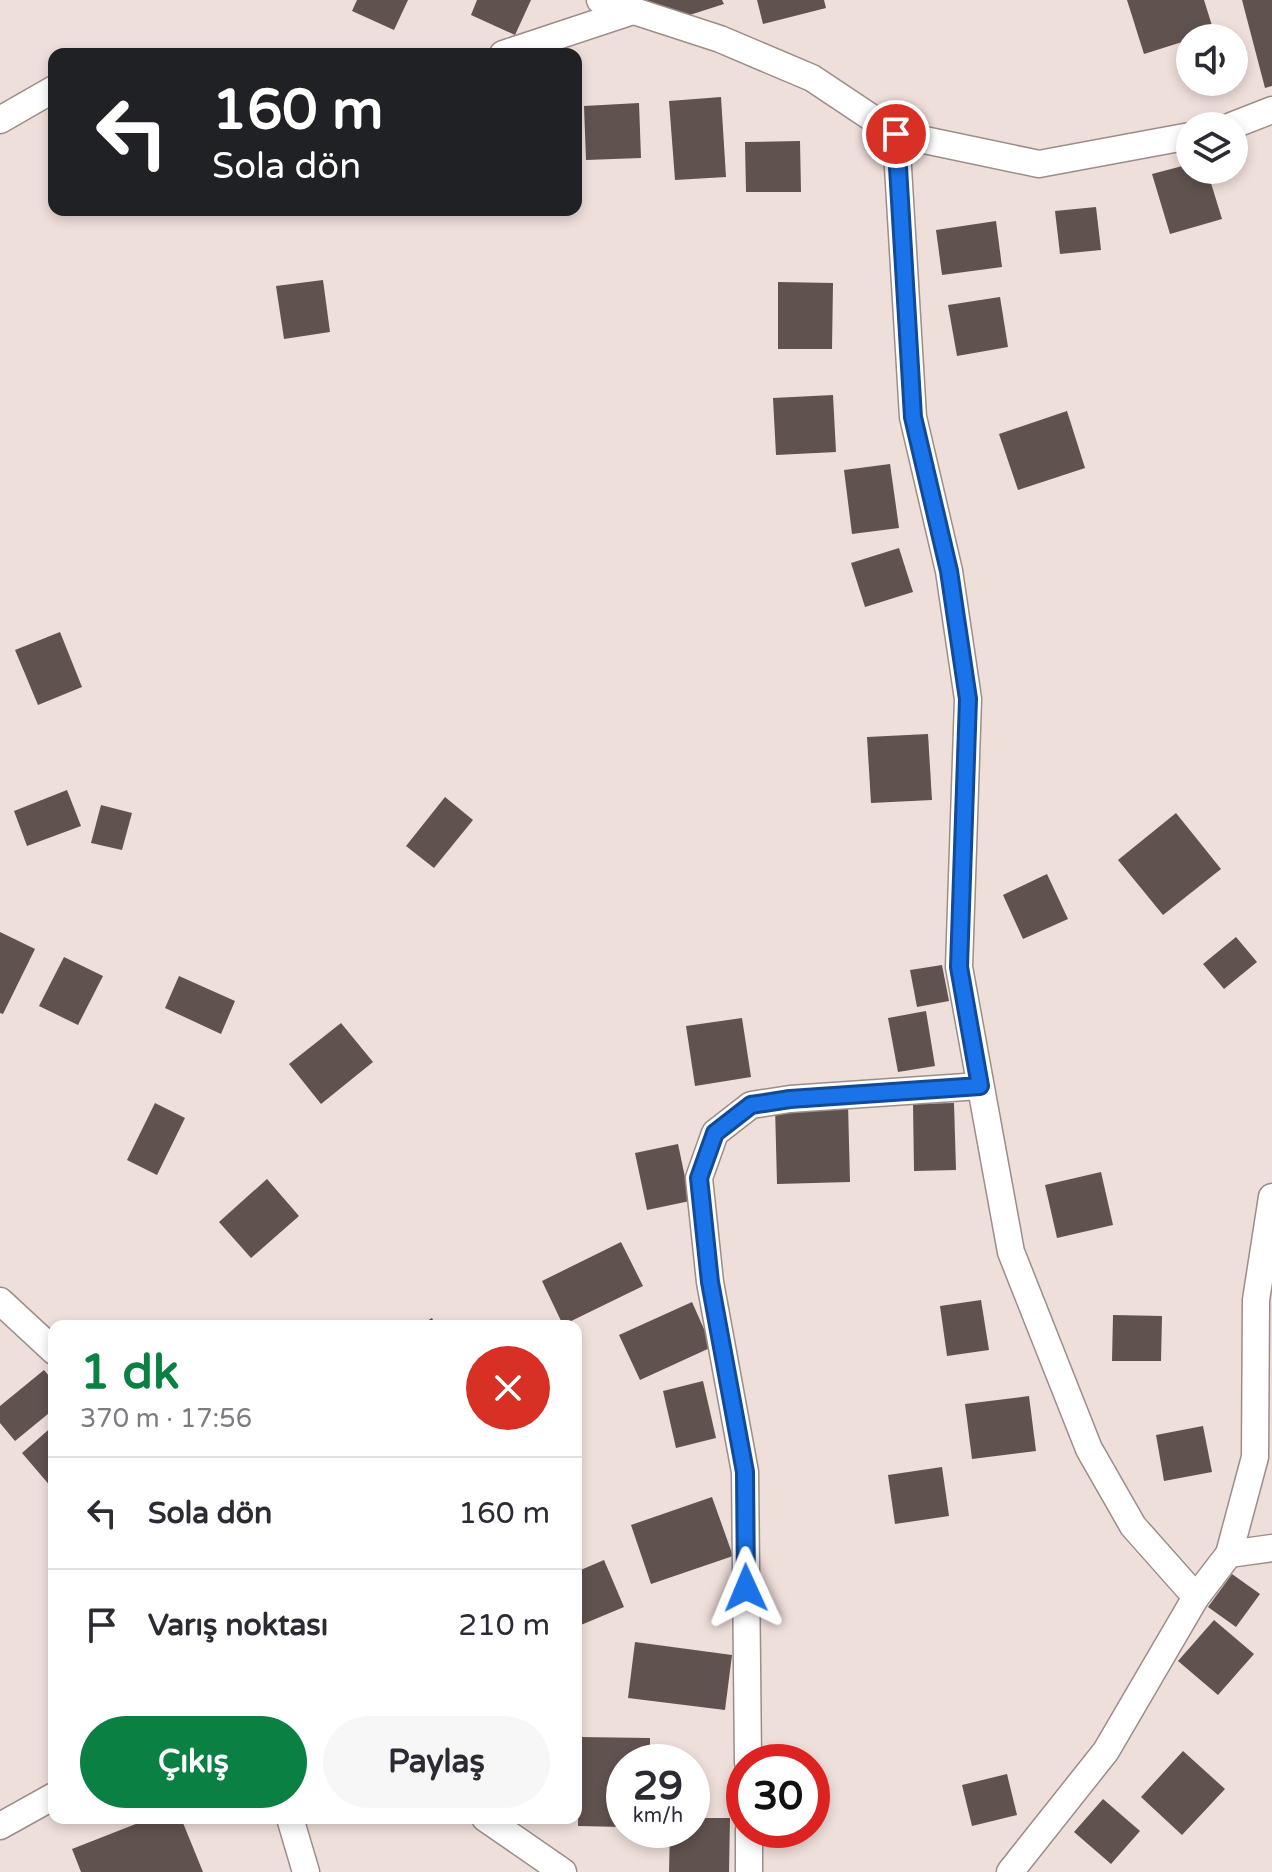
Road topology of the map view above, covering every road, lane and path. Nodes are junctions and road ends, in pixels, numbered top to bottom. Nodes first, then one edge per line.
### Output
1 (600, 0) edge
2 (633, 11) junction
3 (521, 48) edge
4 (48, 92) edge
5 (1272, 110) edge
6 (1248, 119) edge
7 (0, 120) edge
8 (896, 134) junction
9 (1176, 139) edge
10 (980, 1086) junction
11 (1272, 1197) edge
12 (0, 1301) edge
13 (48, 1345) edge
14 (1272, 1548) edge
15 (1229, 1554) junction
16 (1196, 1597) junction
17 (748, 1744) edge
18 (48, 1799) edge
19 (292, 1824) edge
20 (494, 1824) edge
21 (0, 1826) edge
22 (749, 1848) edge
23 (306, 1872) edge
24 (563, 1872) edge
25 (749, 1872) edge
26 (1010, 1872) edge

1 - 2 street
2 - 3 street
2 - 8 street
4 - 7 street
5 - 6 street
8 - 9 street
8 - 10 street
10 - 16 street
10 - 17 street
11 - 15 street
12 - 13 street
14 - 15 street
15 - 16 street
16 - 26 street
18 - 21 street
19 - 23 street
20 - 24 street
22 - 25 street

